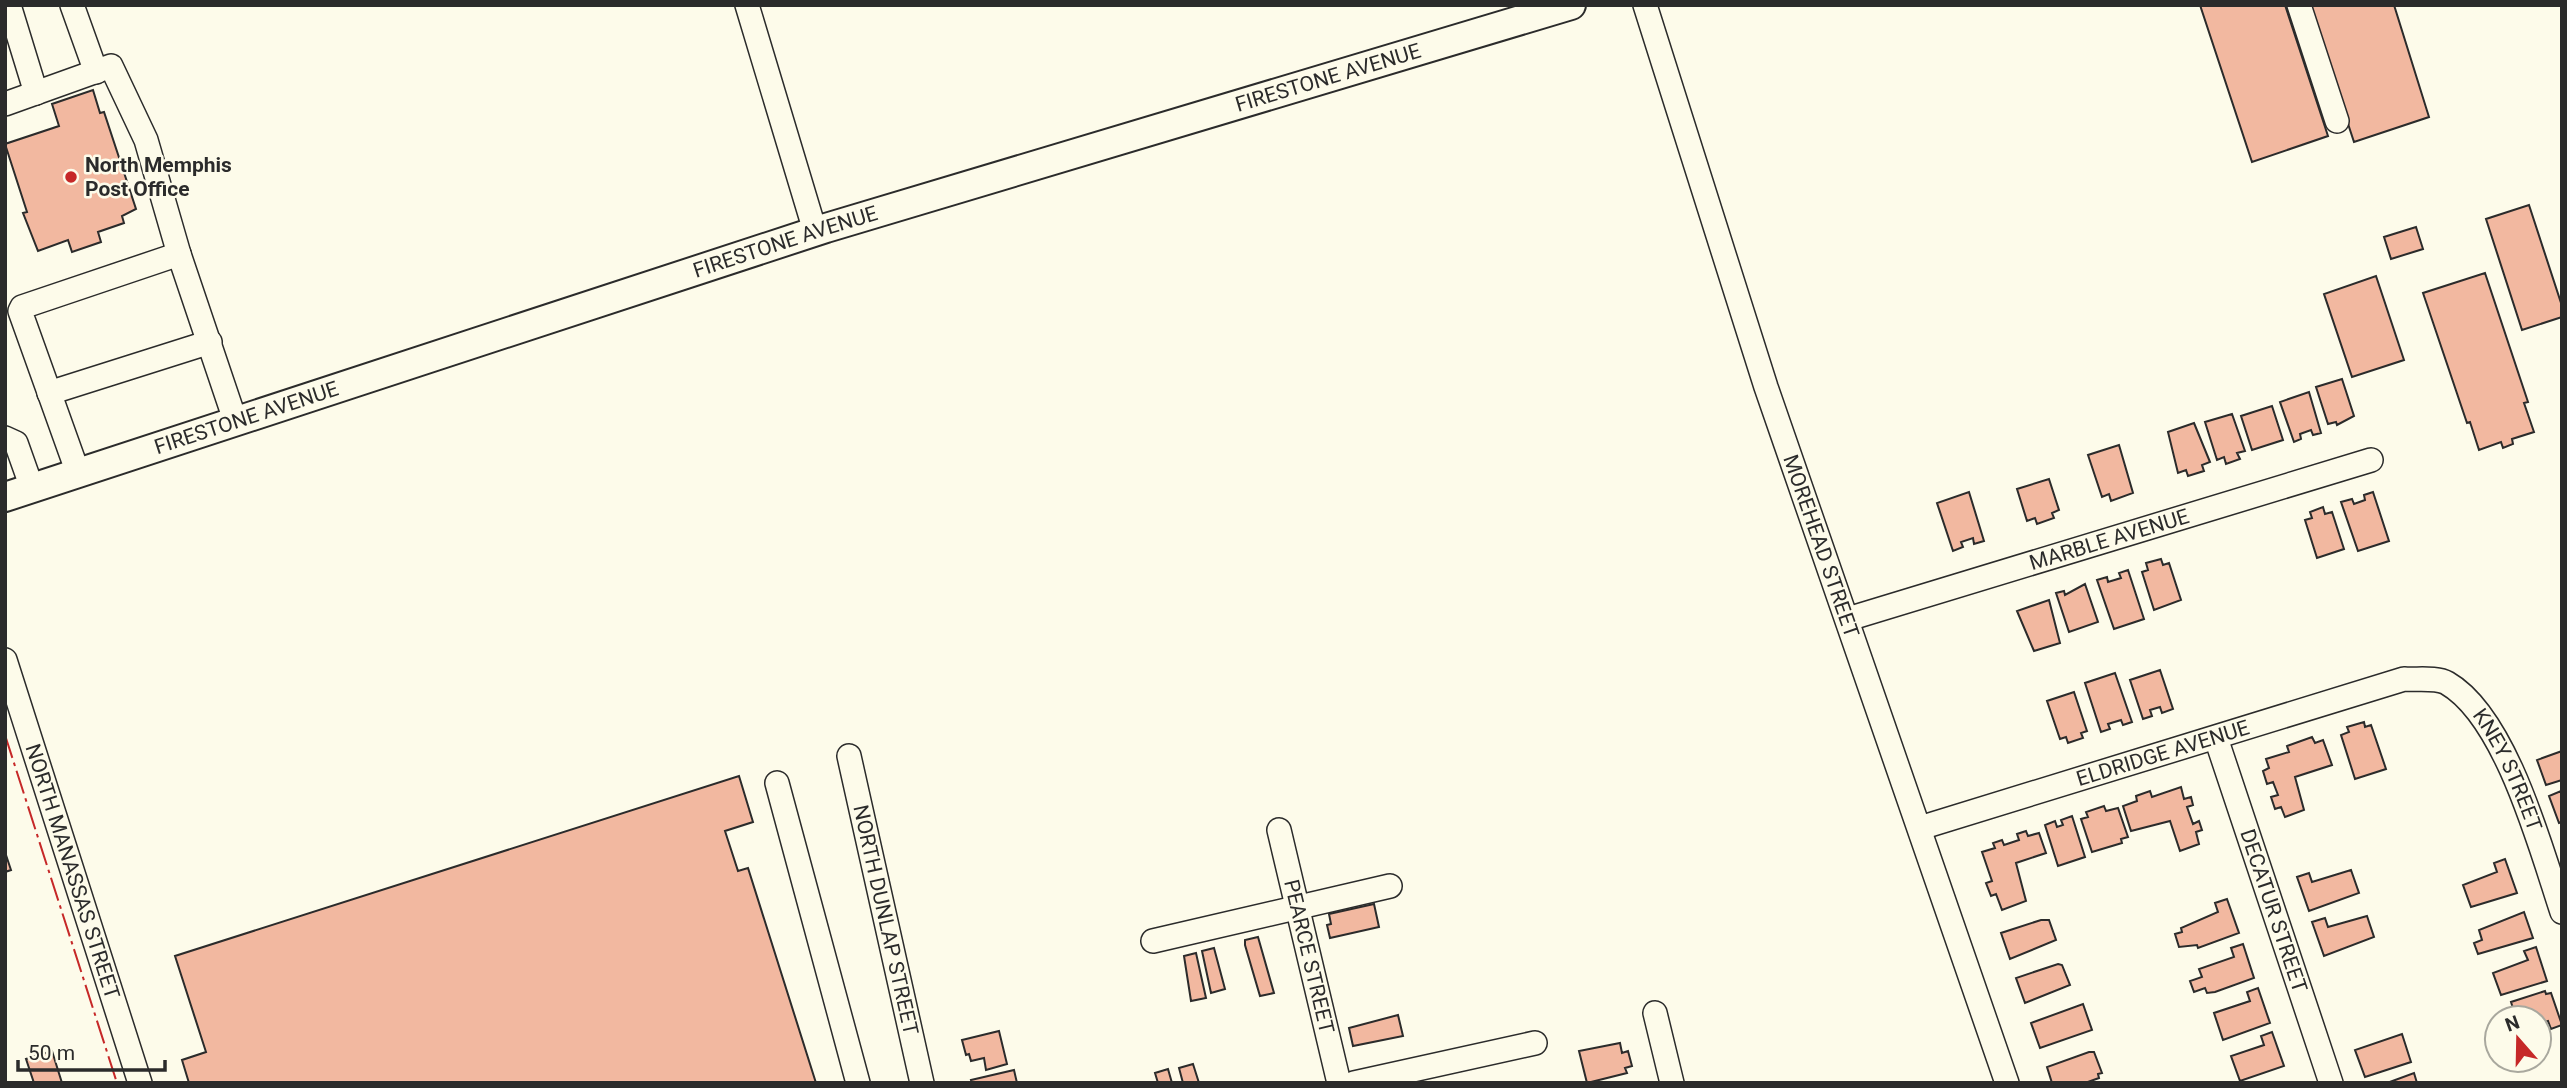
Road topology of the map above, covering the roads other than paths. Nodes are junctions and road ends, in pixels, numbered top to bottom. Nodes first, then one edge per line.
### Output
1 (9, 5) edge
2 (72, 5) edge
3 (747, 5) edge
4 (1570, 5) edge
5 (1645, 5) edge
6 (2300, 5) edge
7 (96, 72) junction
8 (36, 93) junction
9 (5, 104) edge
10 (2337, 121) dead end
11 (815, 232) junction
12 (179, 254) junction
13 (210, 342) junction
14 (49, 393) junction
15 (235, 420) junction
16 (5, 438) edge
17 (2371, 460) dead end
18 (78, 473) junction
19 (32, 488) junction
20 (5, 497) edge
21 (1848, 620) junction
22 (5, 660) edge
23 (2404, 679) joint
24 (16, 727) edge
25 (2216, 738) junction
26 (849, 756) dead end
27 (777, 783) dead end
28 (1920, 828) junction
29 (1279, 830) dead end
30 (1390, 886) dead end
31 (1298, 907) junction
32 (2562, 912) edge
33 (1153, 941) dead end
34 (1655, 1013) dead end
35 (1535, 1043) dead end
36 (140, 1083) edge
37 (858, 1083) edge
38 (922, 1083) edge
39 (1339, 1083) edge
40 (1354, 1083) edge
41 (1672, 1083) edge
42 (2007, 1083) edge
43 (2331, 1083) edge

1 - 8 street
2 - 7 street
3 - 11 street
4 - 11 main road, FIRESTONE AVENUE
5 - 21 street, MOREHEAD STREET
6 - 10 street
7 - 8 street
7 - 12 street
8 - 9 street
11 - 15 main road, FIRESTONE AVENUE
12 - 13 street
12 - 14 street
13 - 14 street
13 - 15 street
14 - 18 street
15 - 18 main road, FIRESTONE AVENUE
16 - 19 street
17 - 21 street, MARBLE AVENUE
18 - 19 main road, FIRESTONE AVENUE
19 - 20 main road, FIRESTONE AVENUE
21 - 28 street, MOREHEAD STREET
22 - 24 street, NORTH MANASSAS STREET
23 - 25 street, ELDRIDGE AVENUE
23 - 32 street, KNEY STREET
24 - 36 street, NORTH MANASSAS STREET
25 - 28 street, ELDRIDGE AVENUE
25 - 43 street, DECATUR STREET
26 - 38 street, NORTH DUNLAP STREET
27 - 37 street
28 - 42 street, MOREHEAD STREET
29 - 31 street, PEARCE STREET
30 - 31 street
31 - 33 street
31 - 39 street, PEARCE STREET
34 - 41 street
35 - 40 street

